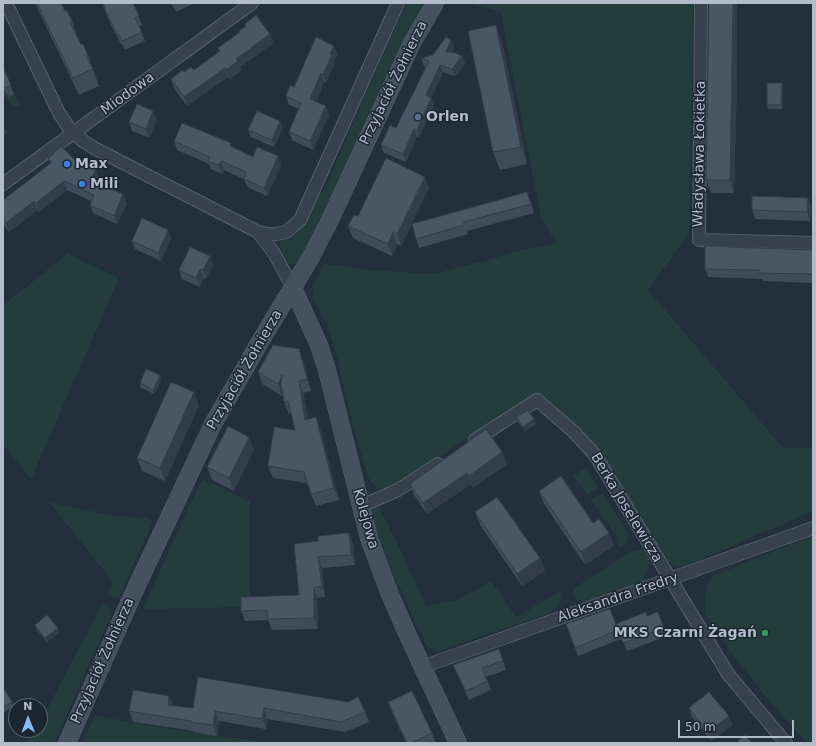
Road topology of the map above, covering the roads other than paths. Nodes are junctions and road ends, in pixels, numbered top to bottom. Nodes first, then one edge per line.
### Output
1 (6, 3) edge
2 (252, 3) edge
3 (398, 3) edge
4 (435, 3) edge
5 (701, 3) edge
6 (74, 133) junction
7 (3, 184) edge
8 (258, 232) junction
9 (813, 243) edge
10 (293, 288) junction
11 (465, 447) edge
12 (445, 460) edge
13 (361, 506) junction
14 (813, 528) edge
15 (670, 580) junction
16 (422, 667) junction
17 (67, 743) edge
18 (458, 743) edge
19 (786, 743) edge

1 - 6 street
2 - 6 street, Miodowa
3 - 8 street, Przyjaciół Żołnierza
4 - 10 main road, Przyjaciół Żołnierza
5 - 9 street, Władysława Łokietka
6 - 7 street, Miodowa
6 - 8 street
8 - 10 street
10 - 13 main road, Kolejowa
10 - 17 main road, Przyjaciół Żołnierza
11 - 15 street, Berka Joselewicza
12 - 13 street
13 - 16 main road, Kolejowa
14 - 15 street, Aleksandra Fredry
15 - 16 street, Aleksandra Fredry
15 - 19 street
16 - 18 main road, Kolejowa

